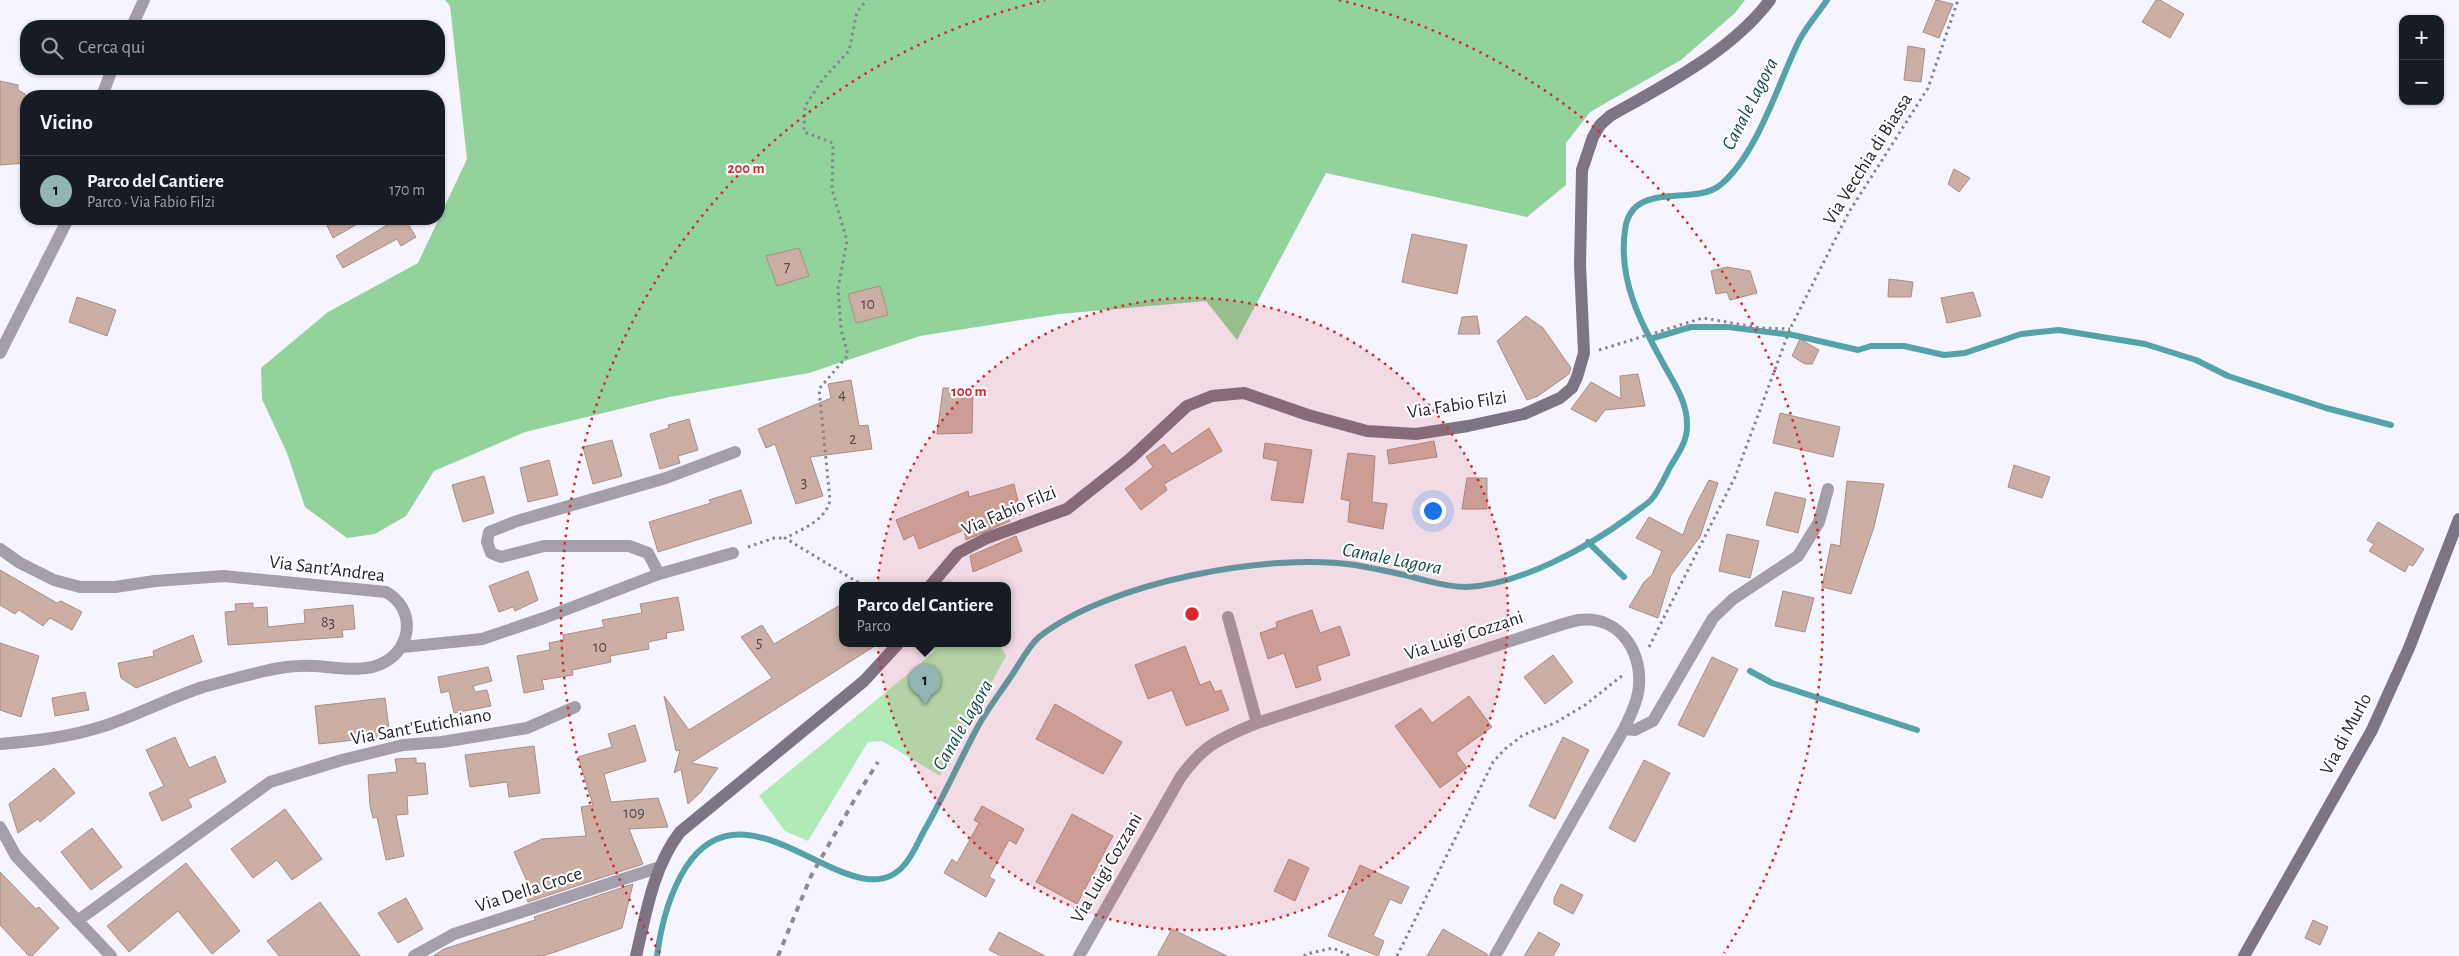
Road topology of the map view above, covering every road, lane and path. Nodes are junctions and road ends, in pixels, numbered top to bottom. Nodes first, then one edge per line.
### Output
1 (144, 0) edge
2 (867, 0) edge
3 (1770, 0) edge
4 (1958, 0) edge
5 (135, 20) edge
6 (110, 75) edge
7 (104, 90) edge
8 (65, 225) edge
9 (1790, 328) junction
10 (0, 353) edge
11 (1582, 364) junction
12 (735, 452) dead end
13 (1828, 489) dead end
14 (2459, 519) edge
15 (786, 538) junction
16 (0, 549) edge
17 (734, 553) joint
18 (658, 574) junction
19 (858, 582) edge
20 (933, 582) edge
21 (1228, 617) dead end
22 (403, 647) junction
23 (895, 647) edge
24 (1638, 661) junction
25 (575, 706) dead end
26 (1258, 723) junction
27 (1624, 729) junction
28 (0, 744) edge
29 (0, 827) edge
30 (660, 867) junction
31 (77, 921) junction
32 (110, 956) edge
33 (414, 956) edge
34 (636, 956) edge
35 (1079, 956) edge
36 (1304, 956) edge
37 (1350, 956) edge
38 (1398, 956) edge
39 (1495, 956) edge
40 (2244, 956) edge

1 - 5 street
2 - 15 path
3 - 11 street, Via Fabio Filzi
4 - 9 path, Via Vecchia di Biassa
6 - 7 street
8 - 10 street
9 - 11 path
9 - 24 path, Via Vecchia di Biassa
11 - 20 street, Via Fabio Filzi
12 - 18 street
13 - 27 street
14 - 40 street, Via di Murlo
15 - 17 path
15 - 19 path
16 - 22 street, Via Sant'Andrea
17 - 18 street
18 - 22 street
21 - 26 street
22 - 28 street
23 - 30 street
24 - 26 street, Via Luigi Cozzani
24 - 27 street, Via Luigi Cozzani
24 - 38 path, Via Vecchia di Biassa
25 - 31 street, Via Sant'Eutichiano
26 - 35 street, Via Luigi Cozzani
27 - 39 street, Via Luigi Cozzani
29 - 31 street
30 - 33 street, Via Della Croce
30 - 34 street
31 - 32 street
36 - 37 path

